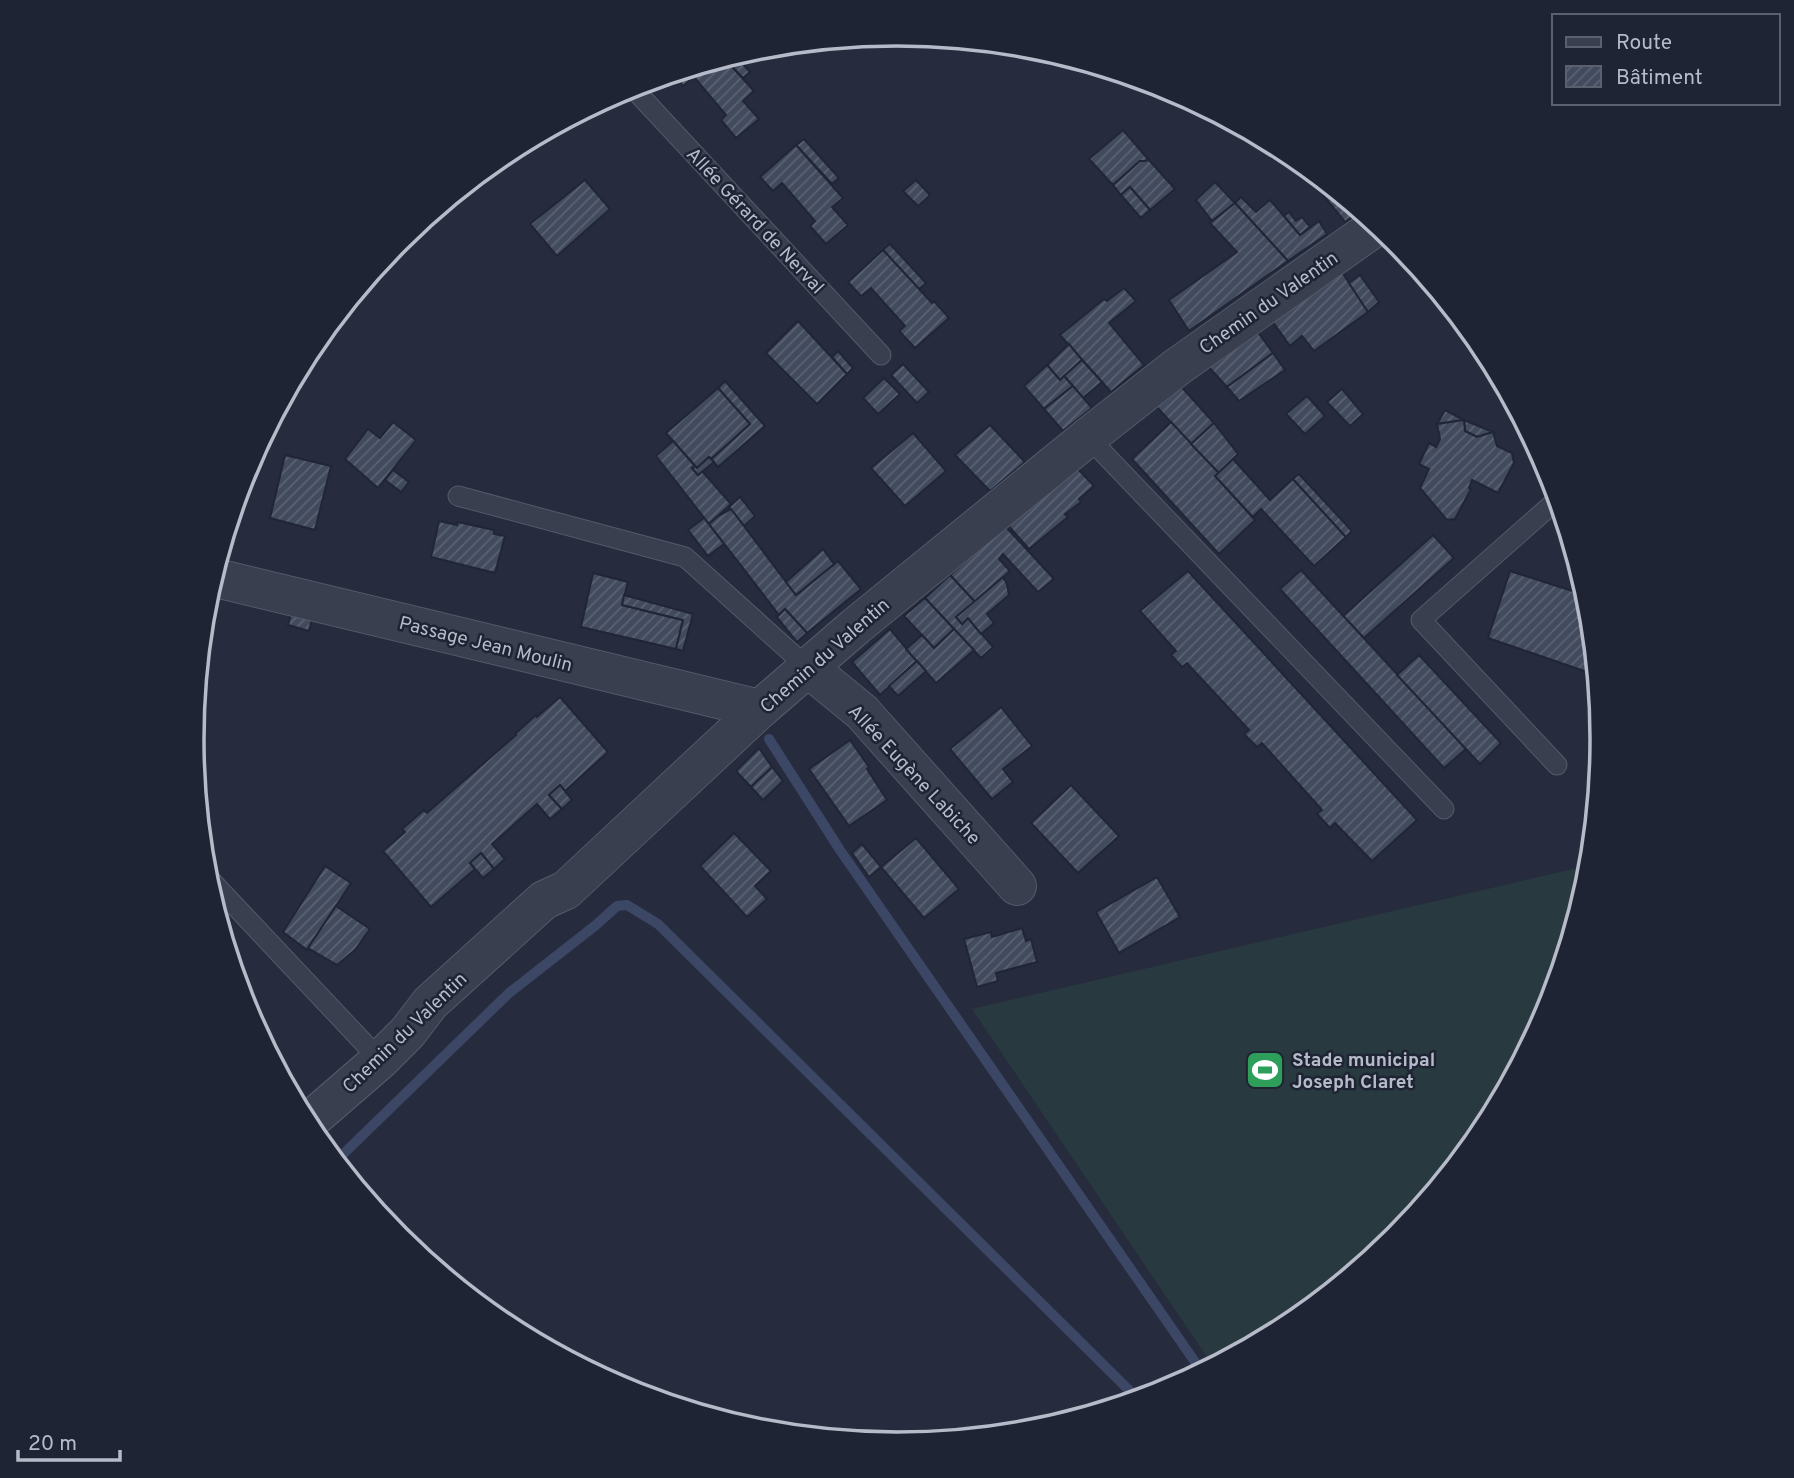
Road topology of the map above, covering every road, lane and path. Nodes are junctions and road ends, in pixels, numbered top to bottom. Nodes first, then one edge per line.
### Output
1 (639, 95) edge
2 (1369, 232) edge
3 (881, 355) dead end
4 (1088, 437) junction
5 (458, 496) dead end
6 (1550, 506) edge
7 (223, 580) edge
8 (807, 667) junction
9 (760, 709) junction
10 (1557, 765) dead end
11 (1444, 809) dead end
12 (1017, 886) dead end
13 (221, 891) edge
14 (380, 1060) junction
15 (315, 1116) edge

1 - 3 lane, Allée Gérard de Nerval
2 - 4 street, Chemin du Valentin
4 - 8 street, Chemin du Valentin
4 - 11 lane
5 - 8 lane
6 - 10 lane
7 - 9 street, Passage Jean Moulin
8 - 9 street, Chemin du Valentin
8 - 12 street, Allée Eugène Labiche
9 - 14 street, Chemin du Valentin
13 - 14 lane
14 - 15 street, Chemin du Valentin

